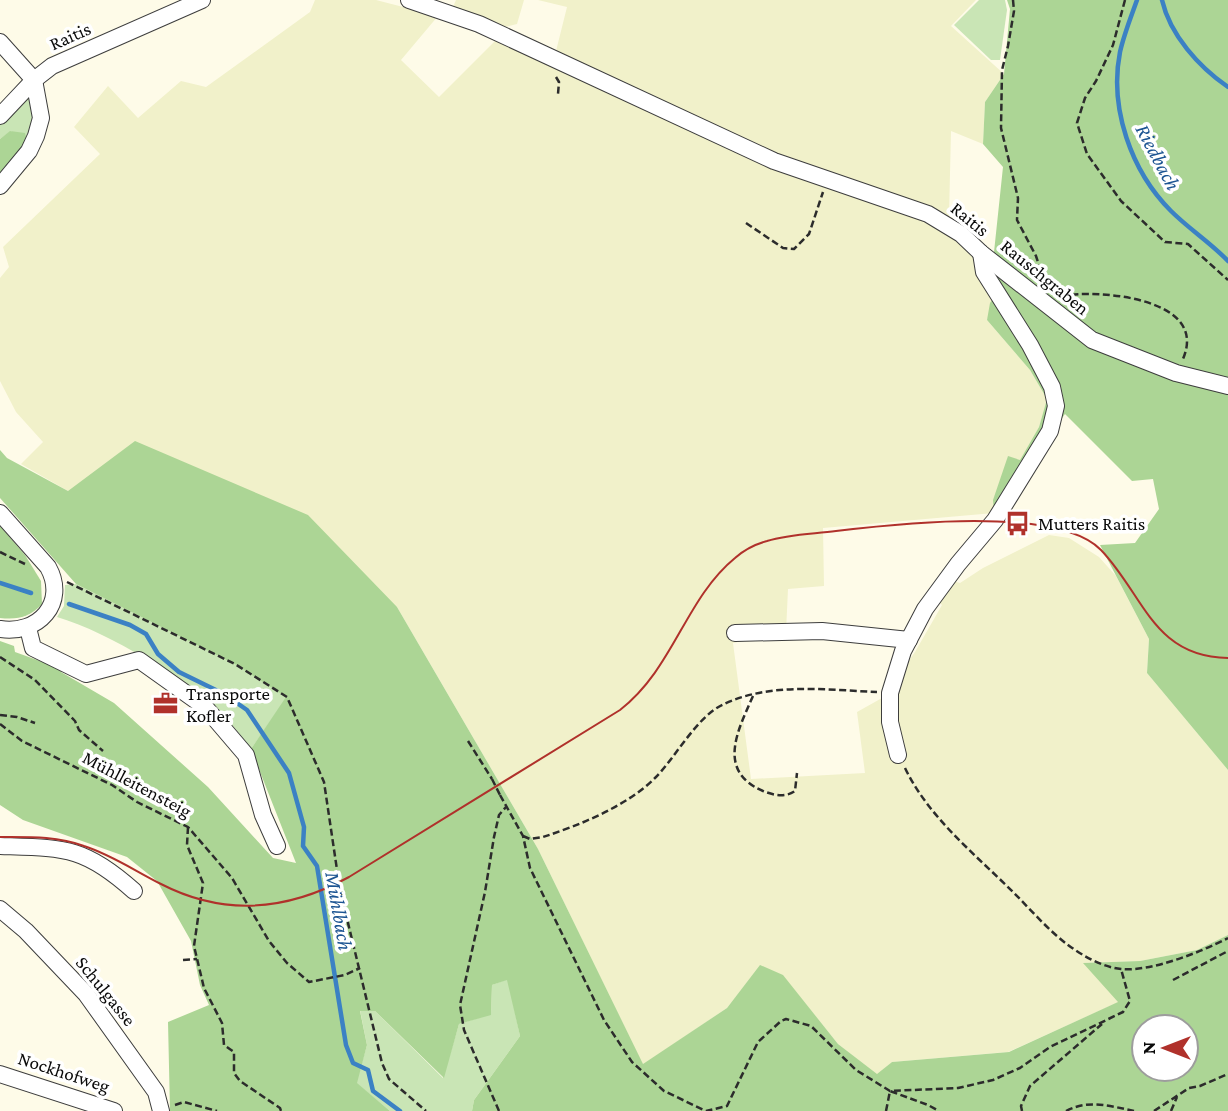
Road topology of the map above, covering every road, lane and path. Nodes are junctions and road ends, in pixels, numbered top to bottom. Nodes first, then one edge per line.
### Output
1 (202, 0) edge
2 (409, 0) edge
3 (1013, 0) edge
4 (1125, 0) edge
5 (0, 42) edge
6 (34, 80) junction
7 (0, 116) edge
8 (828, 179) junction
9 (0, 186) edge
10 (746, 223) dead end
11 (981, 253) junction
12 (1228, 280) edge
13 (1040, 301) junction
14 (1176, 373) junction
15 (1228, 386) edge
16 (0, 513) edge
17 (53, 575) junction
18 (28, 628) junction
19 (0, 629) edge
20 (735, 633) dead end
21 (909, 640) junction
22 (0, 657) edge
23 (890, 693) junction
24 (753, 696) junction
25 (0, 715) edge
26 (35, 723) dead end
27 (0, 724) edge
28 (468, 741) dead end
29 (103, 751) dead end
30 (898, 755) joint
31 (797, 773) dead end
32 (506, 807) junction
33 (188, 827) junction
34 (523, 836) junction
35 (0, 846) edge
36 (277, 846) dead end
37 (134, 891) dead end
38 (0, 909) edge
39 (1228, 938) edge
40 (1228, 951) edge
41 (197, 959) junction
42 (183, 960) dead end
43 (360, 968) junction
44 (1121, 969) junction
45 (1173, 980) dead end
46 (1105, 1022) junction
47 (0, 1074) edge
48 (1228, 1074) edge
49 (890, 1091) junction
50 (1178, 1094) junction
51 (162, 1110) edge
52 (114, 1111) edge
53 (218, 1111) edge
54 (281, 1111) edge
55 (426, 1111) edge
56 (499, 1111) edge
57 (886, 1111) edge
58 (939, 1111) edge
59 (1022, 1111) edge
60 (1066, 1111) edge
61 (1134, 1111) edge
62 (1154, 1111) edge
63 (1171, 1111) edge

1 - 6 street, Raitis
2 - 8 street, Raitis
3 - 13 path
4 - 12 path
5 - 6 street
6 - 7 street, Raitis
6 - 9 street
8 - 10 path
8 - 11 street, Raitis
11 - 13 street, Rauschgraben
11 - 21 street, Raitis
13 - 14 street, Rauschgraben
13 - 14 path
14 - 15 street, Rauschgraben
16 - 17 street
17 - 18 street
17 - 43 path
18 - 19 street
18 - 36 street
20 - 21 street
21 - 23 street, Raitis
22 - 29 path
23 - 24 path
23 - 30 street, Raitis
24 - 31 path
24 - 34 path
25 - 26 path
27 - 33 path, Mühlleitensteig
28 - 32 path, bridge
30 - 44 path
32 - 34 path
32 - 56 path
33 - 41 path
33 - 43 path, Mühlleitensteig
34 - 49 path
35 - 37 street
38 - 51 street, Schulgasse
39 - 44 path
40 - 45 path
41 - 42 path
41 - 54 path
43 - 55 path
44 - 46 path
46 - 49 path
46 - 59 path
47 - 52 street, Nockhofweg
48 - 50 path
49 - 57 path
49 - 58 path
50 - 62 path
50 - 63 path
51 - 53 path
60 - 61 path

